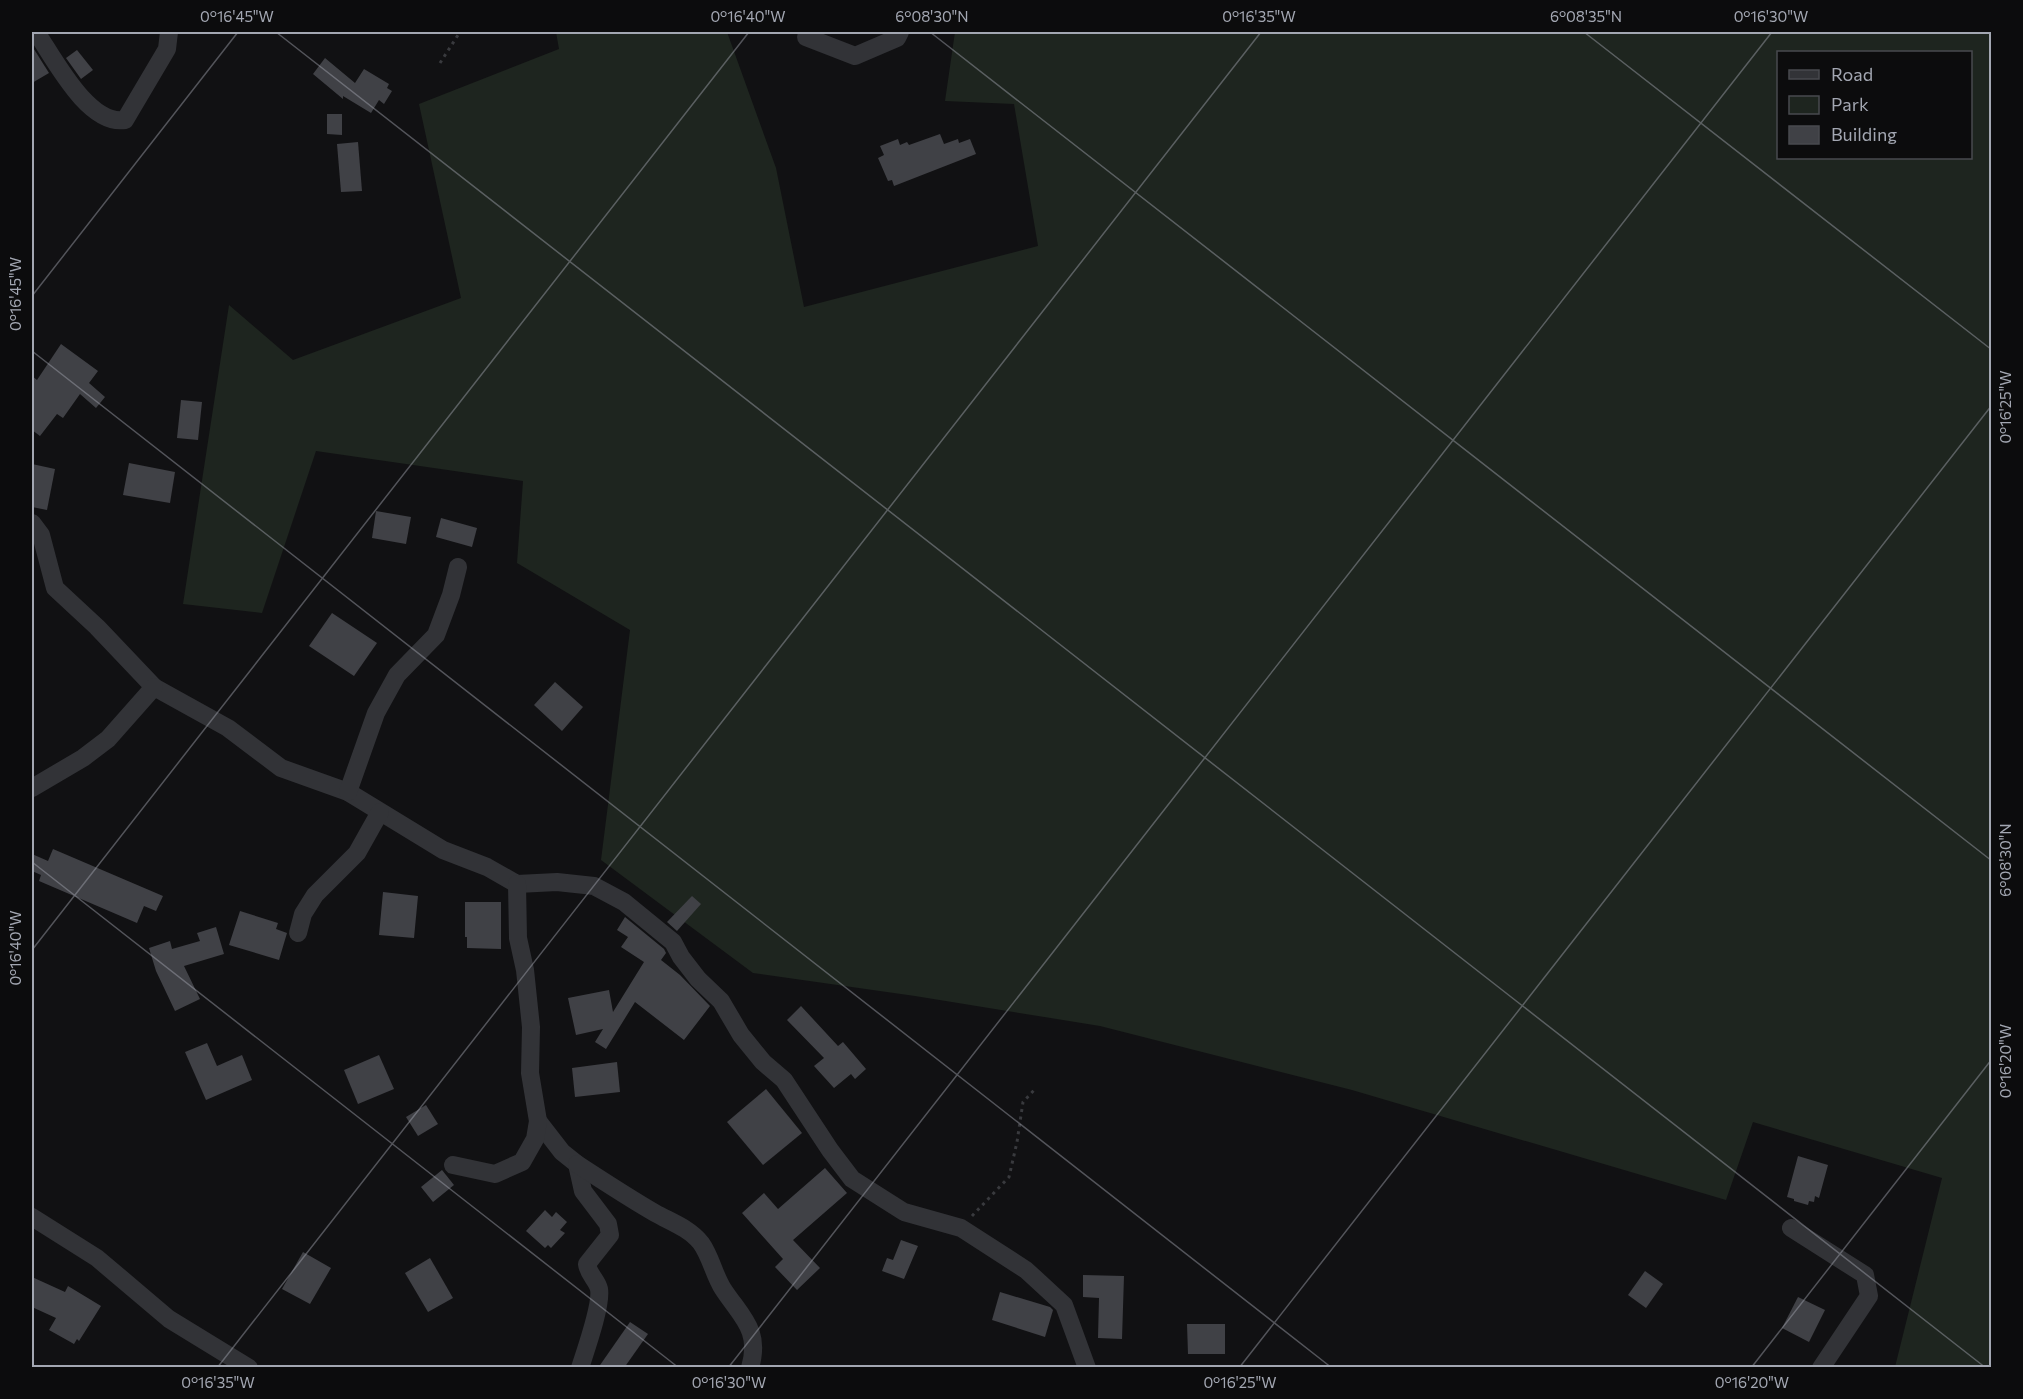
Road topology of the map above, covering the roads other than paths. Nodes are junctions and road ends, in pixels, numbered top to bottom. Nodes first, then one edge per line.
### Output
1 (36, 32) edge
2 (169, 32) edge
3 (900, 32) edge
4 (806, 38) dead end
5 (32, 524) edge
6 (458, 567) dead end
7 (154, 687) junction
8 (32, 788) edge
9 (348, 792) junction
10 (380, 812) junction
11 (517, 884) junction
12 (298, 933) dead end
13 (538, 1121) junction
14 (577, 1164) junction
15 (453, 1165) dead end
16 (32, 1217) edge
17 (1791, 1228) dead end
18 (249, 1368) edge
19 (580, 1368) edge
20 (750, 1368) edge
21 (1087, 1368) edge
22 (1821, 1368) edge

1 - 2 street
3 - 4 street
5 - 7 street
6 - 9 street
7 - 8 street
7 - 9 street
9 - 10 street
10 - 11 street
10 - 12 street
11 - 13 street
11 - 21 street
13 - 14 street
13 - 15 street
14 - 19 street
14 - 20 street
16 - 18 street
17 - 22 street

